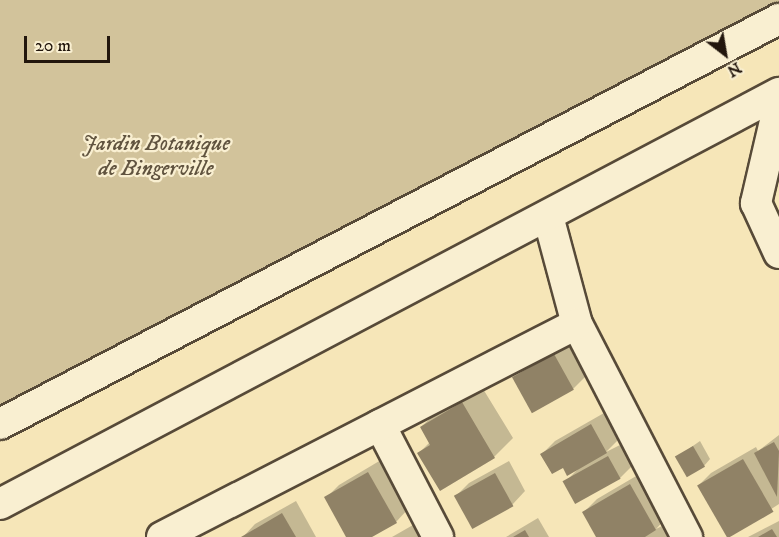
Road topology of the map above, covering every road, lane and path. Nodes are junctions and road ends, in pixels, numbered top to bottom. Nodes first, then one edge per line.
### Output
1 (779, 19) edge
2 (779, 93) edge
3 (779, 104) edge
4 (548, 216) junction
5 (779, 253) edge
6 (577, 324) junction
7 (0, 424) edge
8 (380, 425) junction
9 (0, 504) edge
10 (201, 528) edge
11 (162, 537) edge
12 (438, 537) edge
13 (687, 537) edge

1 - 7 street
2 - 4 street
3 - 5 street
4 - 6 street
4 - 9 street
6 - 8 street
6 - 13 street
8 - 10 street
8 - 12 street
10 - 11 street

